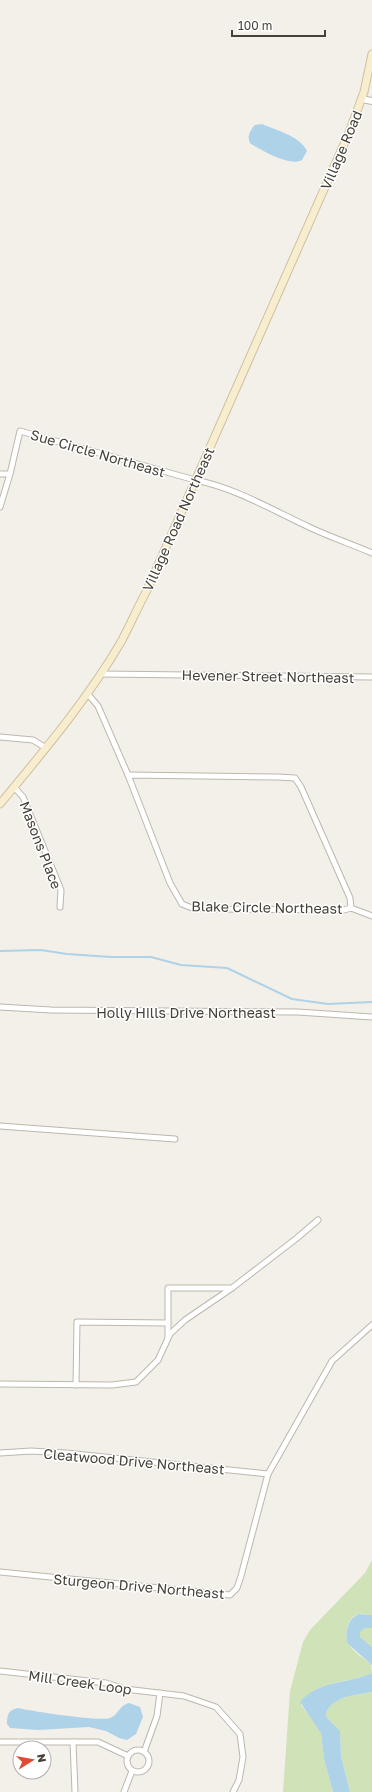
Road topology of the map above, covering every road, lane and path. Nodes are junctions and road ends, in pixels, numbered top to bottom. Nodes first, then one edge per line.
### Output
1 (372, 54) edge
2 (362, 99) junction
3 (372, 101) edge
4 (315, 210) joint
5 (0, 474) edge
6 (10, 474) junction
7 (195, 480) junction
8 (0, 507) edge
9 (372, 553) edge
10 (101, 674) junction
11 (372, 677) edge
12 (88, 693) junction
13 (0, 737) edge
14 (46, 748) junction
15 (128, 775) junction
16 (14, 787) junction
17 (0, 804) edge
18 (60, 907) dead end
19 (351, 908) junction
20 (372, 916) edge
21 (0, 1007) edge
22 (372, 1017) edge
23 (0, 1126) edge
24 (175, 1139) dead end
25 (318, 1220) dead end
26 (232, 1288) junction
27 (168, 1323) junction
28 (372, 1326) edge
29 (168, 1338) junction
30 (0, 1384) edge
31 (76, 1385) junction
32 (0, 1453) edge
33 (268, 1474) junction
34 (0, 1572) edge
35 (0, 1671) edge
36 (160, 1693) junction
37 (0, 1742) edge
38 (73, 1742) junction
39 (144, 1752) junction
40 (128, 1756) junction
41 (132, 1770) junction
42 (75, 1792) edge
43 (124, 1792) edge
44 (233, 1792) edge

1 - 2 main road, Village Road
2 - 3 street
2 - 4 main road, Village Road
4 - 7 main road, Village Road Northeast
5 - 6 street
6 - 7 street, Sue Circle Northeast
6 - 8 street, Sue Circle Northeast
7 - 9 street
7 - 10 main road, Village Road Northeast
10 - 11 street, Hevener Street Northeast
10 - 12 main road, Village Road Northeast
12 - 14 main road, Village Road Northeast
12 - 15 street, Blake Circle Northeast
13 - 14 street
14 - 16 main road, Village Road Northeast
15 - 19 street, Blake Circle Northeast
15 - 19 street, Blake Circle Northeast
16 - 17 main road, Village Road Northeast
16 - 18 street, Masons Place
19 - 20 street
21 - 22 street, Holly Hills Drive Northeast
23 - 24 street
25 - 26 street
26 - 27 street
26 - 29 street
27 - 29 street
27 - 31 street
28 - 33 street, Sturgeon Drive Northeast
29 - 31 street
30 - 31 street
32 - 33 street, Cleatwood Drive Northeast
33 - 34 street, Sturgeon Drive Northeast
35 - 36 street, Mill Creek Loop
36 - 39 street
36 - 44 street, Mill Creek Loop
37 - 38 street
38 - 40 street
38 - 42 street
39 - 40 street
39 - 41 street
40 - 41 street
41 - 43 street

